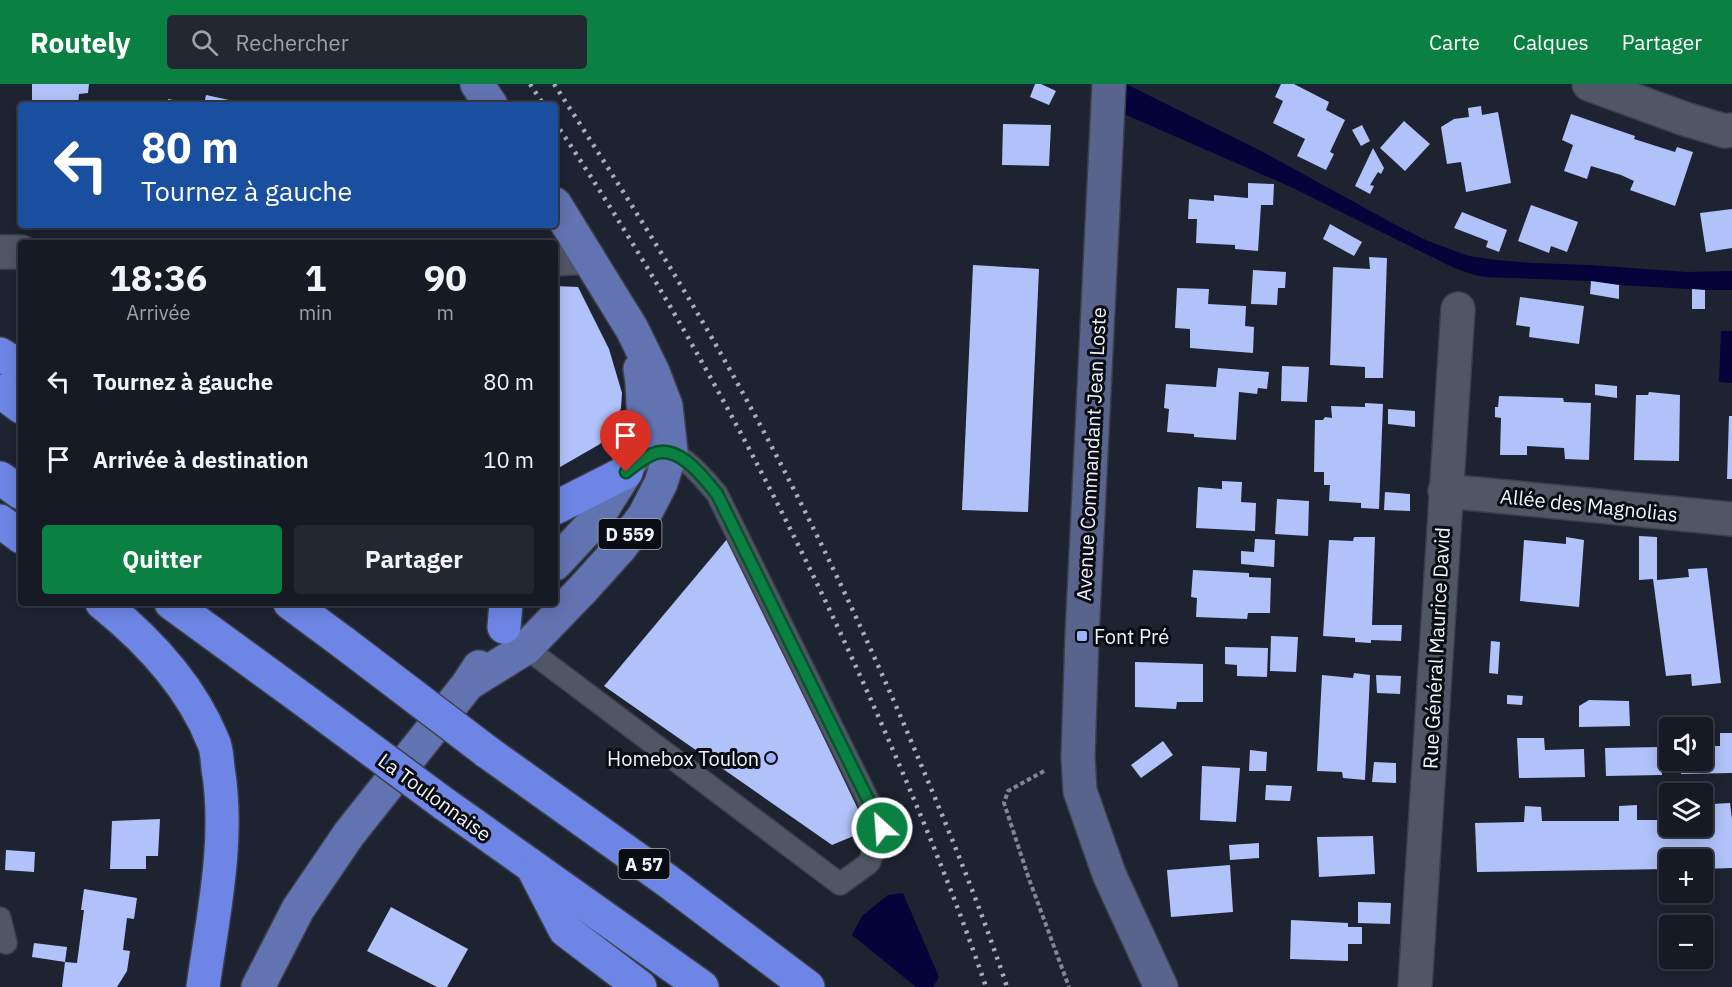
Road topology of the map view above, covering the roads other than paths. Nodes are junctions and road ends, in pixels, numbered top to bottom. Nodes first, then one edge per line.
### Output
1 (477, 84) edge
2 (1108, 84) edge
3 (1589, 84) edge
4 (489, 102) edge
5 (1732, 130) edge
6 (558, 209) edge
7 (0, 252) edge
8 (18, 252) edge
9 (588, 257) junction
10 (558, 259) edge
11 (1458, 309) dead end
12 (632, 329) junction
13 (0, 354) edge
14 (18, 365) edge
15 (0, 391) edge
16 (18, 405) edge
17 (671, 451) junction
18 (626, 472) junction
19 (0, 478) edge
20 (18, 491) edge
21 (1445, 491) junction
22 (558, 506) edge
23 (1732, 519) edge
24 (0, 521) edge
25 (18, 535) edge
26 (558, 561) edge
27 (558, 601) edge
28 (106, 606) edge
29 (175, 606) edge
30 (294, 606) edge
31 (547, 606) edge
32 (515, 620) edge
33 (533, 868) junction
34 (0, 918) edge
35 (6, 943) dead end
36 (804, 984) edge
37 (203, 987) edge
38 (258, 987) edge
39 (640, 987) edge
40 (702, 987) edge
41 (1161, 987) edge
42 (1415, 987) edge

1 - 4 main road
2 - 41 main road, Avenue Commandant Jean Loste
3 - 5 street
6 - 9 main road, D 559
7 - 8 street
9 - 10 street
9 - 12 main road, D 559
11 - 21 street, Rue Général Maurice David
12 - 17 main road, D 559
12 - 18 main road, D 559
13 - 14 highway
15 - 16 highway
17 - 18 lane
17 - 27 main road, D 559
17 - 32 lane
18 - 22 highway
18 - 26 main road, D 559
19 - 20 highway
21 - 23 street, Allée des Magnolias
21 - 42 street, Rue Général Maurice David
24 - 25 highway
28 - 37 highway
29 - 33 highway, La Toulonnaise, bridge
30 - 36 highway, A 57, bridge
31 - 32 main road, D 559
32 - 38 main road, D 559
33 - 39 highway
33 - 40 highway, La Toulonnaise
34 - 35 lane

